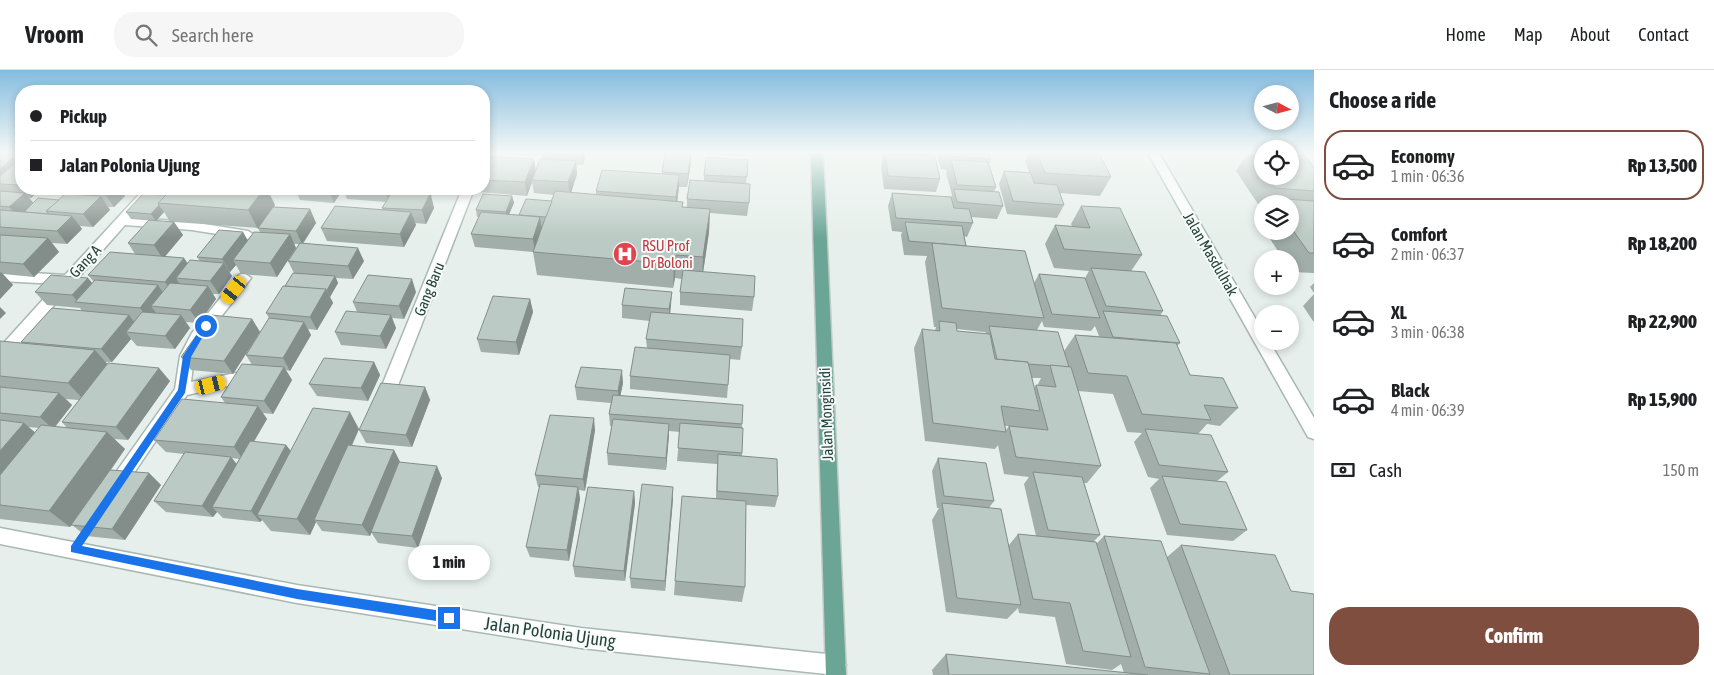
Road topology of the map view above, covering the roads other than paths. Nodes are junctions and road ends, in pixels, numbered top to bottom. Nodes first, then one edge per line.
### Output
1 (818, 181) edge
2 (1169, 181) edge
3 (145, 195) edge
4 (466, 195) edge
5 (122, 221) junction
6 (248, 235) dead end
7 (0, 276) edge
8 (244, 278) dead end
9 (67, 280) junction
10 (0, 357) edge
11 (236, 379) edge
12 (389, 388) edge
13 (182, 390) junction
14 (1314, 432) edge
15 (107, 500) edge
16 (85, 533) edge
17 (0, 536) edge
18 (74, 549) junction
19 (836, 670) edge

1 - 19 main road, Jalan Monginsidi
2 - 14 street, Jalan Masdulhak
3 - 5 street, Gang A
4 - 12 street, Gang Baru
5 - 6 street
5 - 9 street, Gang A
7 - 9 street
8 - 13 street
9 - 10 street, Gang A
11 - 13 street
13 - 15 street
16 - 18 street
17 - 18 street, Jalan Polonia Ujung
18 - 19 street, Jalan Polonia Ujung

